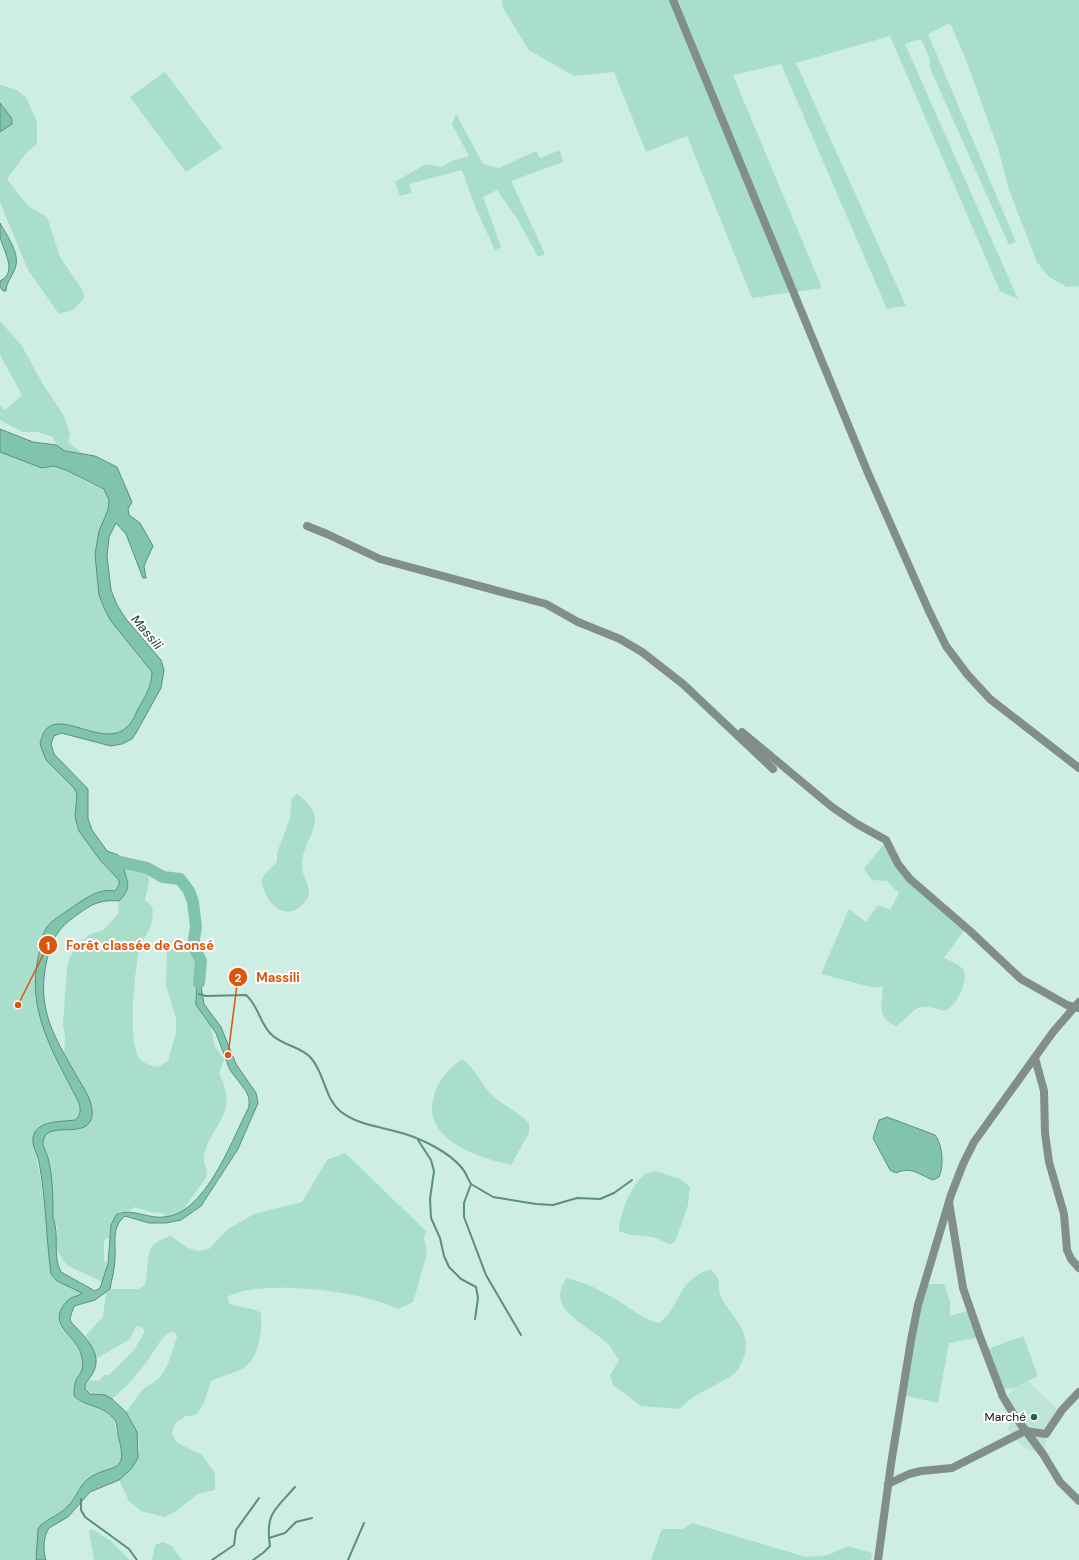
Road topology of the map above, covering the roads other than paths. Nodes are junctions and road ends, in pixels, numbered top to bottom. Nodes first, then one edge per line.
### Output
1 (674, 0) edge
2 (307, 526) dead end
3 (728, 720) dead end
4 (1079, 768) edge
5 (773, 769) dead end
6 (1078, 1006) edge
7 (1035, 1058) junction
8 (949, 1202) junction
9 (1079, 1268) edge
10 (1079, 1392) edge
11 (1025, 1431) junction
12 (888, 1484) junction
13 (1079, 1501) edge
14 (878, 1560) edge

1 - 4 street
2 - 5 street
3 - 6 street
6 - 7 street
7 - 8 street
7 - 9 street
8 - 11 street
8 - 12 street
10 - 11 street
11 - 12 street
11 - 13 street
12 - 14 street

